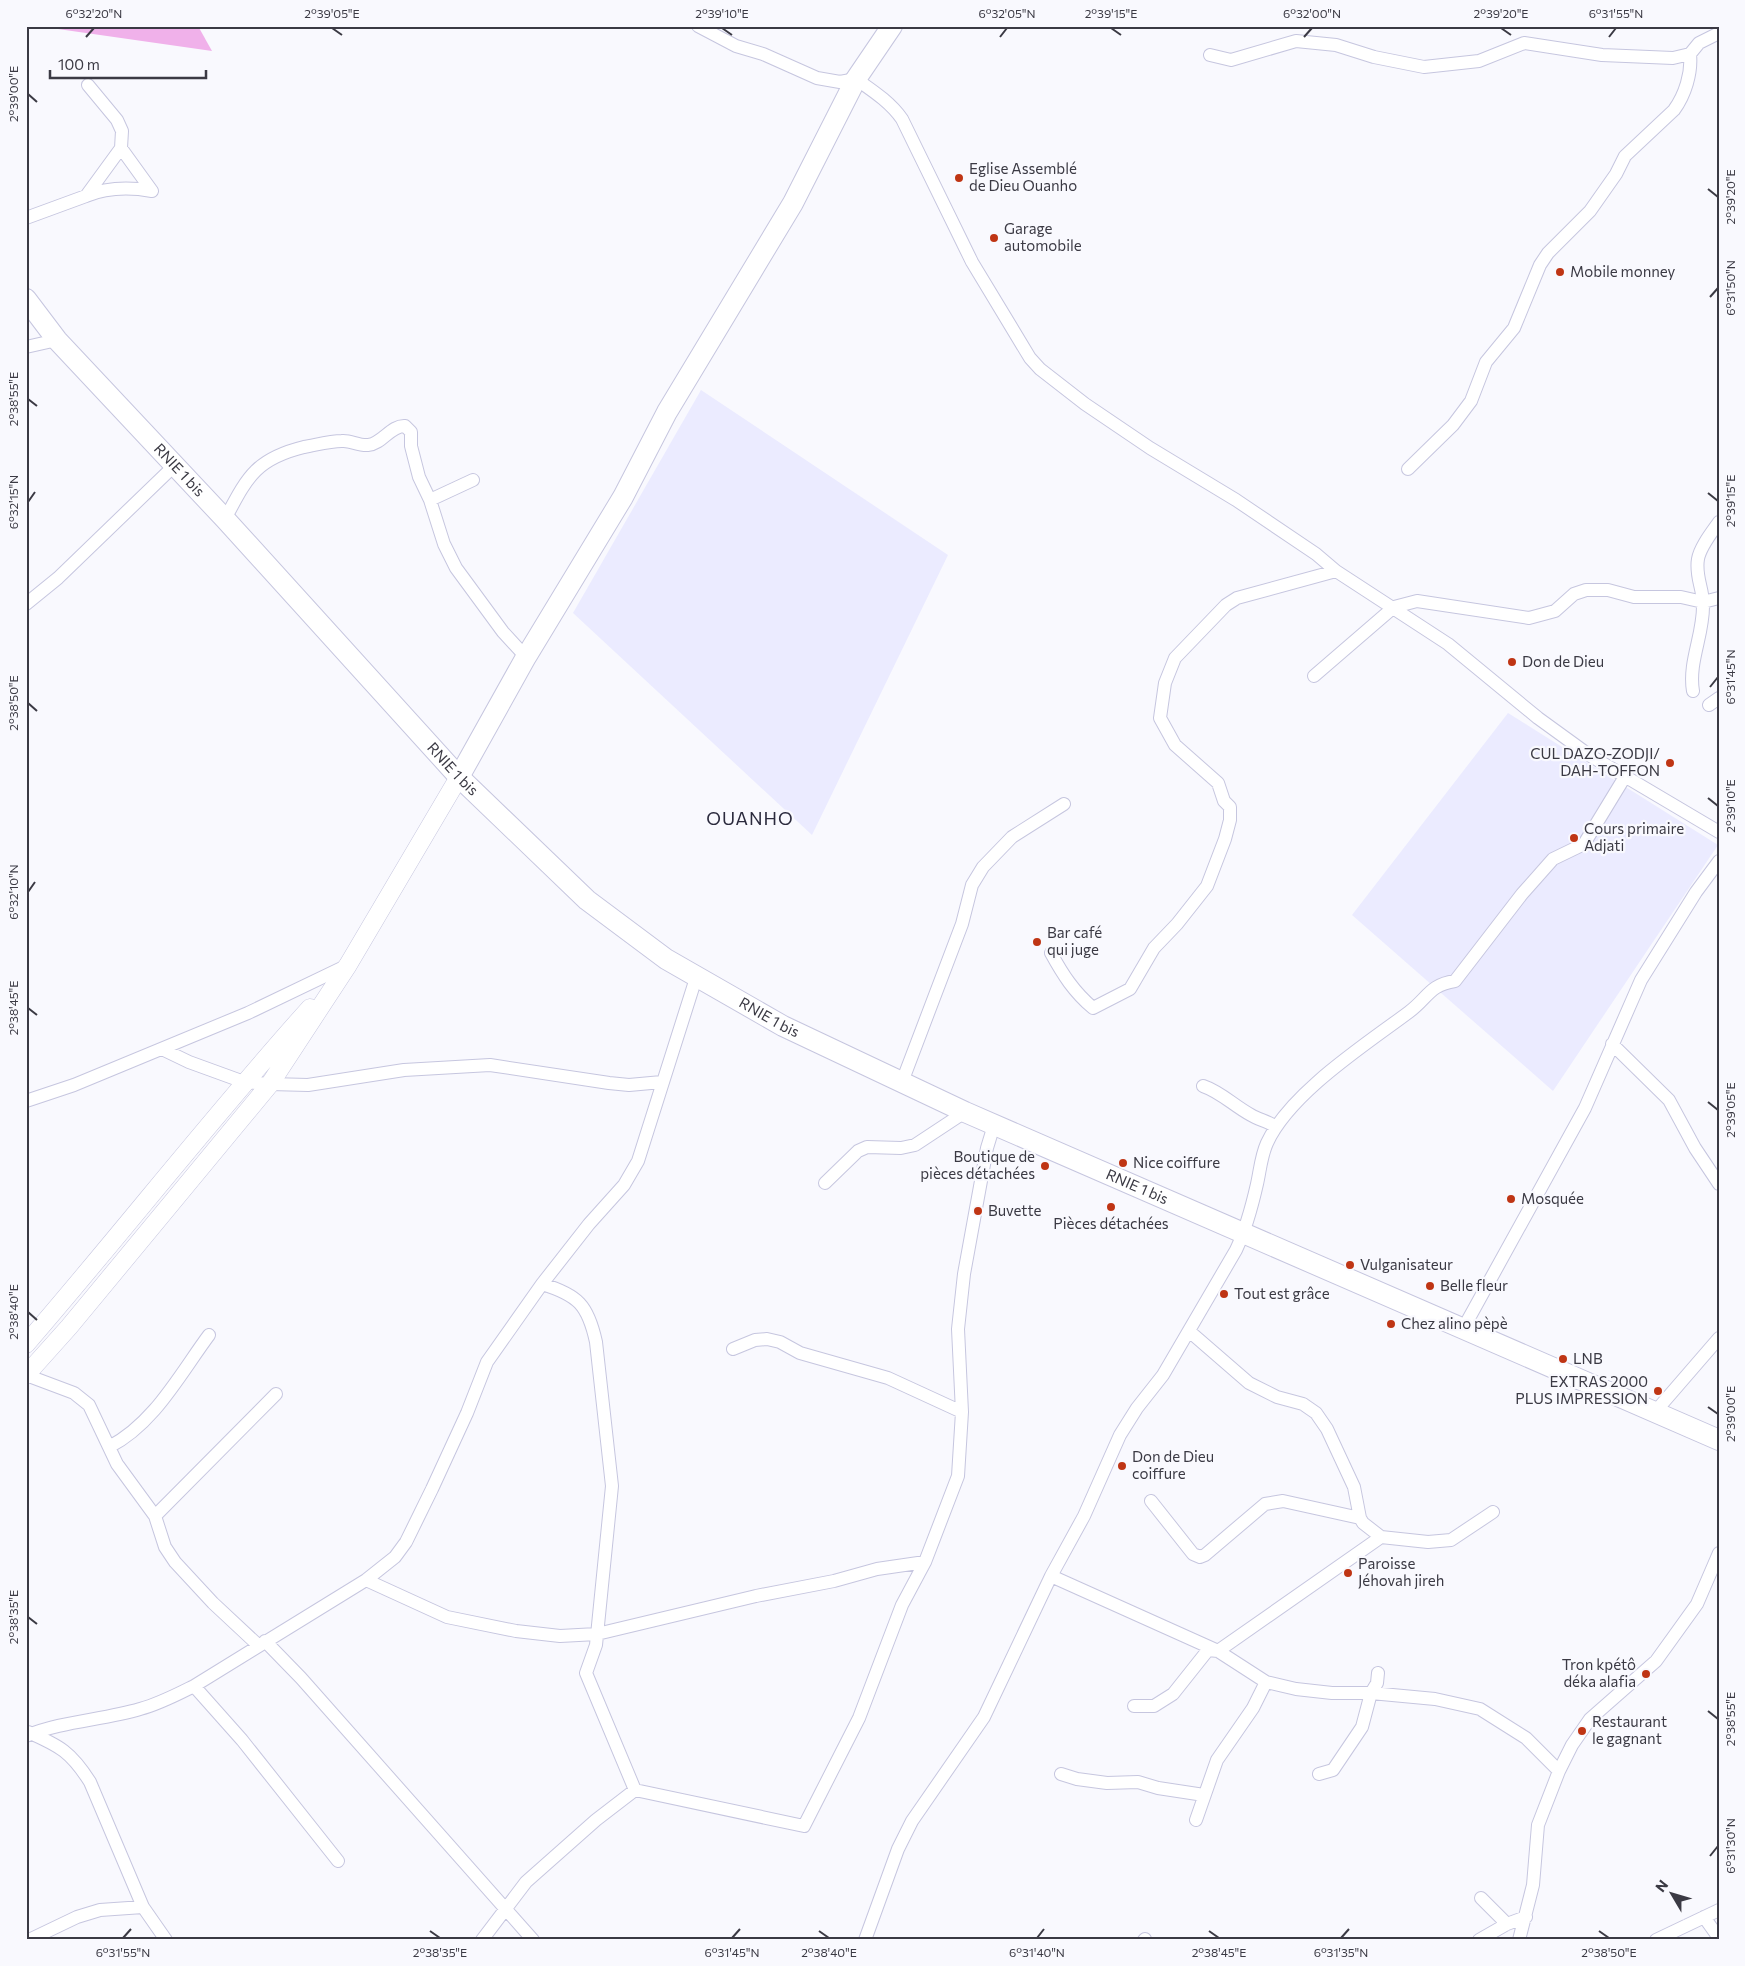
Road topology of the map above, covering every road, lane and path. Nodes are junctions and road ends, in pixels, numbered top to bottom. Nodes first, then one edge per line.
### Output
1 (698, 26) edge
2 (892, 26) edge
3 (1719, 33) edge
4 (1690, 54) junction
5 (1210, 55) dead end
6 (856, 80) junction
7 (88, 85) dead end
8 (121, 148) junction
9 (86, 196) junction
10 (26, 218) edge
11 (26, 299) edge
12 (32, 319) edge
13 (57, 340) junction
14 (26, 347) edge
15 (174, 466) junction
16 (1408, 469) dead end
17 (474, 480) dead end
18 (430, 500) junction
19 (225, 519) junction
20 (1719, 522) edge
21 (1336, 571) junction
22 (1719, 598) edge
23 (1703, 602) junction
24 (26, 604) edge
25 (1394, 607) junction
26 (526, 656) junction
27 (1314, 676) dead end
28 (1693, 692) dead end
29 (1626, 775) junction
30 (459, 777) junction
31 (1064, 804) dead end
32 (1719, 832) edge
33 (1719, 862) edge
34 (1051, 953) dead end
35 (348, 965) junction
36 (696, 978) junction
37 (1612, 1044) junction
38 (162, 1049) junction
39 (244, 1082) junction
40 (662, 1082) junction
41 (902, 1082) junction
42 (270, 1084) junction
43 (1203, 1086) dead end
44 (26, 1101) edge
45 (965, 1112) junction
46 (994, 1125) junction
47 (1276, 1127) junction
48 (825, 1183) dead end
49 (1719, 1184) edge
50 (1243, 1234) junction
51 (542, 1284) junction
52 (51, 1315) junction
53 (69, 1327) junction
54 (1463, 1329) junction
55 (1189, 1331) junction
56 (209, 1334) dead end
57 (1719, 1338) edge
58 (26, 1344) edge
59 (733, 1349) dead end
60 (26, 1375) edge
61 (276, 1394) dead end
62 (962, 1412) junction
63 (1655, 1412) junction
64 (1719, 1440) edge
65 (110, 1448) junction
66 (1151, 1501) dead end
67 (1493, 1512) dead end
68 (155, 1516) junction
69 (1360, 1518) junction
70 (1381, 1536) junction
71 (1719, 1553) edge
72 (925, 1562) junction
73 (1050, 1576) junction
74 (366, 1580) junction
75 (597, 1634) junction
76 (262, 1643) junction
77 (1218, 1651) junction
78 (1378, 1673) dead end
79 (1266, 1682) junction
80 (194, 1686) junction
81 (1371, 1693) junction
82 (1134, 1706) dead end
83 (28, 1734) edge
84 (1559, 1770) junction
85 (1061, 1774) dead end
86 (1319, 1774) dead end
87 (635, 1790) junction
88 (1204, 1795) junction
89 (1196, 1820) dead end
90 (338, 1861) dead end
91 (1481, 1898) dead end
92 (143, 1907) junction
93 (506, 1909) junction
94 (1719, 1910) edge
95 (1526, 1917) junction
96 (1704, 1917) junction
97 (1507, 1924) junction
98 (1719, 1938) edge
99 (29, 1940) edge
100 (166, 1940) edge
101 (482, 1940) edge
102 (533, 1940) edge
103 (865, 1940) edge
104 (1479, 1940) edge
105 (1519, 1940) edge
106 (1656, 1940) edge

1 - 6 street
2 - 6 main road
3 - 4 street
4 - 5 street
4 - 16 street
6 - 21 street
6 - 26 main road
7 - 8 street
8 - 9 street
8 - 9 street
9 - 10 street
11 - 12 main road, RNIE 1 bis
12 - 13 main road, RNIE 1 bis
13 - 14 street
13 - 15 main road, RNIE 1 bis
15 - 19 main road, RNIE 1 bis
15 - 24 street
17 - 18 street
18 - 19 street
18 - 26 street
19 - 30 main road, RNIE 1 bis
20 - 23 street
21 - 25 street
21 - 34 street
22 - 23 street
23 - 25 street
23 - 28 street
25 - 27 street
25 - 29 street
26 - 30 main road
29 - 32 street
29 - 47 street
30 - 35 main road
30 - 36 main road, RNIE 1 bis
31 - 41 street
33 - 37 street
35 - 38 street
35 - 39 main road
35 - 42 main road
36 - 40 street
36 - 41 main road, RNIE 1 bis
37 - 49 street
37 - 54 street
38 - 39 street
38 - 44 street
39 - 42 street
39 - 52 main road
40 - 42 street
40 - 51 street
41 - 45 main road, RNIE 1 bis
42 - 53 main road
43 - 47 street
45 - 46 main road, RNIE 1 bis
45 - 48 street
46 - 50 main road, RNIE 1 bis
46 - 62 street
47 - 50 street
50 - 54 main road, RNIE 1 bis
50 - 55 street
51 - 74 street
51 - 75 street
52 - 53 street
52 - 58 main road
53 - 60 main road
54 - 63 main road, RNIE 1 bis
55 - 69 street
55 - 73 street
56 - 65 street
57 - 63 street
59 - 62 street
60 - 65 street
61 - 68 street
62 - 72 street
63 - 64 main road, RNIE 1 bis
65 - 68 street
66 - 69 street
67 - 70 street
68 - 76 street
69 - 70 street
70 - 77 street
71 - 84 street
72 - 75 street
72 - 87 street
73 - 77 street
73 - 103 street
74 - 75 street
74 - 76 street
75 - 87 street
76 - 80 street
76 - 93 street
77 - 79 street
77 - 82 street
78 - 81 street
79 - 81 street
79 - 88 street
80 - 83 street
80 - 90 street
81 - 84 street
81 - 86 street
83 - 92 street
84 - 95 street
85 - 88 street
87 - 93 street
88 - 89 street
91 - 97 street
92 - 99 street
92 - 100 street
93 - 101 street
93 - 102 street
94 - 96 street
95 - 97 street
95 - 105 street
96 - 98 street
96 - 106 street
97 - 104 street

